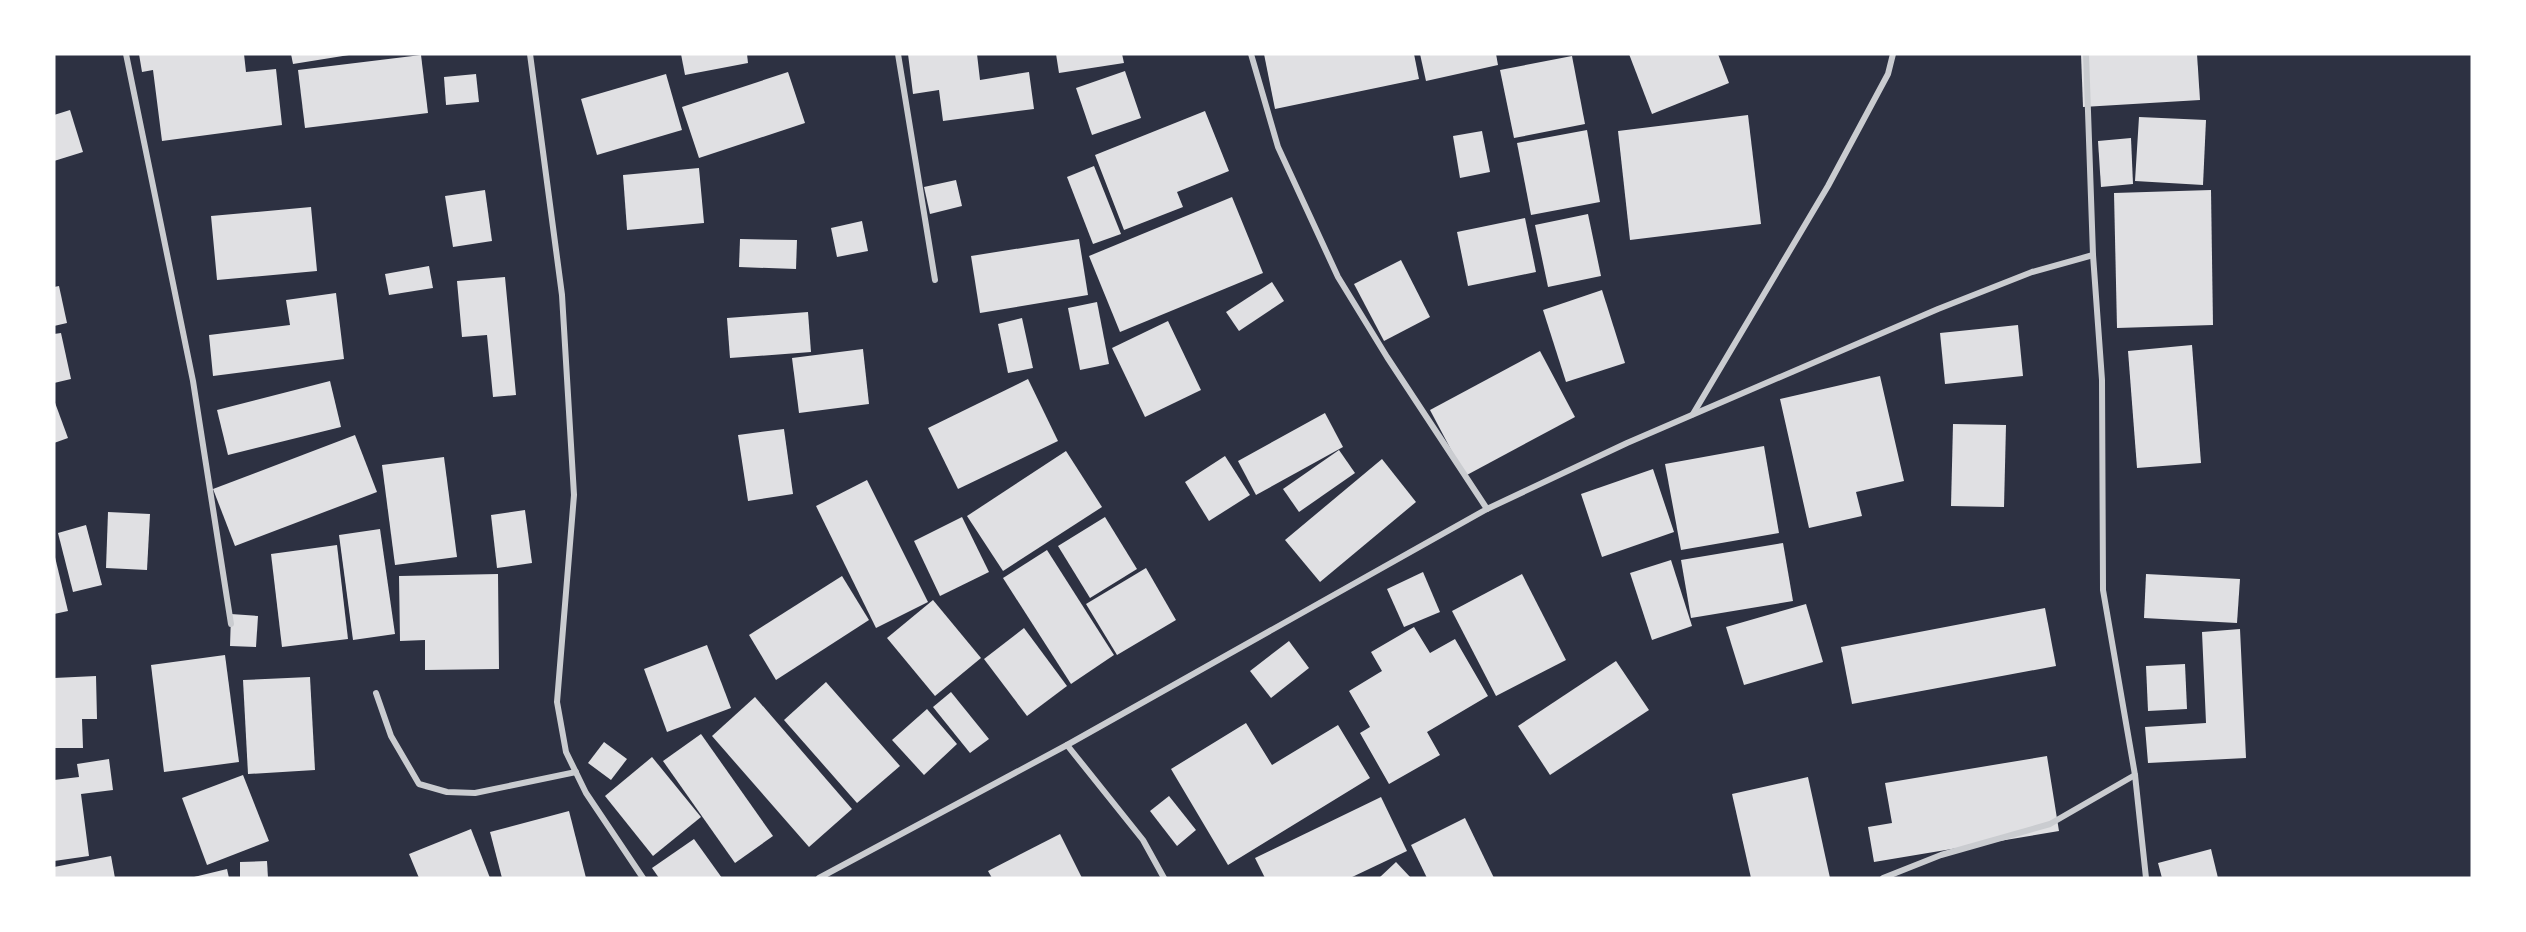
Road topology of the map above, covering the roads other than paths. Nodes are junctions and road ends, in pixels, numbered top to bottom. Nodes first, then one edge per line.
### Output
1 (126, 54) edge
2 (530, 54) edge
3 (898, 54) edge
4 (1251, 54) edge
5 (1893, 54) edge
6 (2086, 54) edge
7 (2093, 255) junction
8 (935, 280) dead end
9 (1693, 414) junction
10 (1486, 509) junction
11 (231, 624) dead end
12 (376, 693) dead end
13 (1067, 745) junction
14 (576, 772) junction
15 (2135, 775) junction
16 (643, 878) edge
17 (819, 878) edge
18 (1164, 878) edge
19 (1883, 878) edge
20 (2146, 878) edge

1 - 11 street
2 - 14 street
3 - 8 street
4 - 10 street
5 - 9 street
6 - 7 street
7 - 9 street
7 - 15 street
9 - 10 street
10 - 13 street
12 - 14 street
13 - 17 street
13 - 18 street
14 - 16 street
15 - 19 street
15 - 20 street

